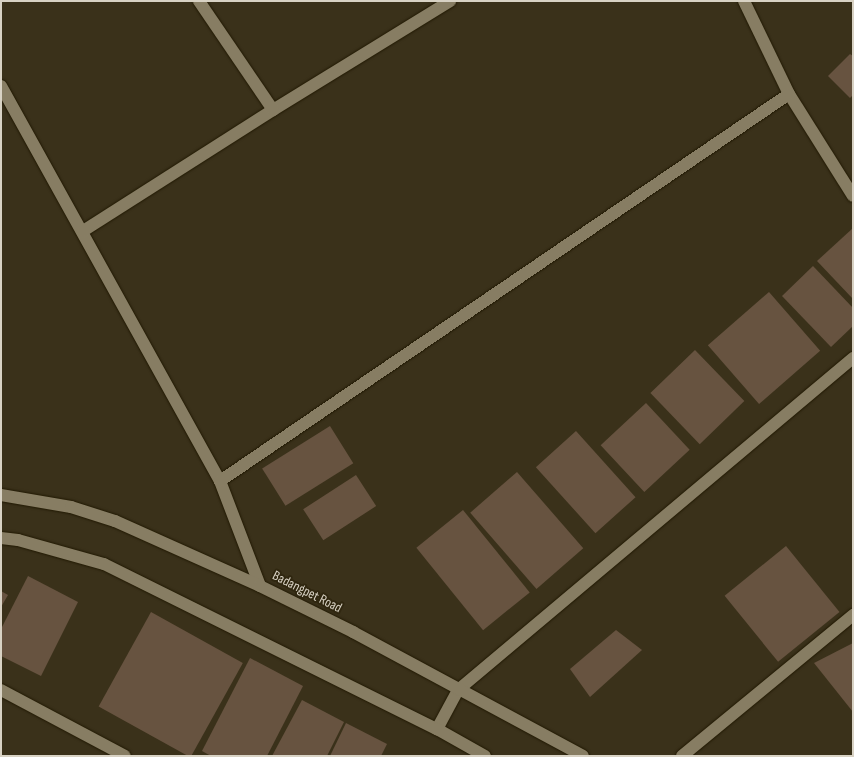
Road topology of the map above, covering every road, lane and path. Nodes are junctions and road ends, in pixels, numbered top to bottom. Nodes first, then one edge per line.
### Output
1 (199, 1) edge
2 (450, 1) edge
3 (744, 1) edge
4 (1, 86) edge
5 (789, 94) junction
6 (273, 110) junction
7 (853, 196) edge
8 (83, 231) junction
9 (853, 358) edge
10 (220, 481) junction
11 (1, 495) edge
12 (1, 538) edge
13 (260, 586) junction
14 (853, 615) edge
15 (1, 690) edge
16 (458, 690) junction
17 (437, 729) junction
18 (125, 756) edge
19 (485, 756) edge
20 (583, 756) edge
21 (682, 756) edge

1 - 6 street
2 - 6 street
3 - 5 street
4 - 8 street
5 - 7 street
5 - 10 street
6 - 8 street
8 - 10 street
9 - 16 street
10 - 13 street
11 - 13 street, Badangpet Road
12 - 17 street
13 - 16 street, Badangpet Road
14 - 21 street
15 - 18 street
16 - 17 street
16 - 20 street, Badangpet Road
17 - 19 street

